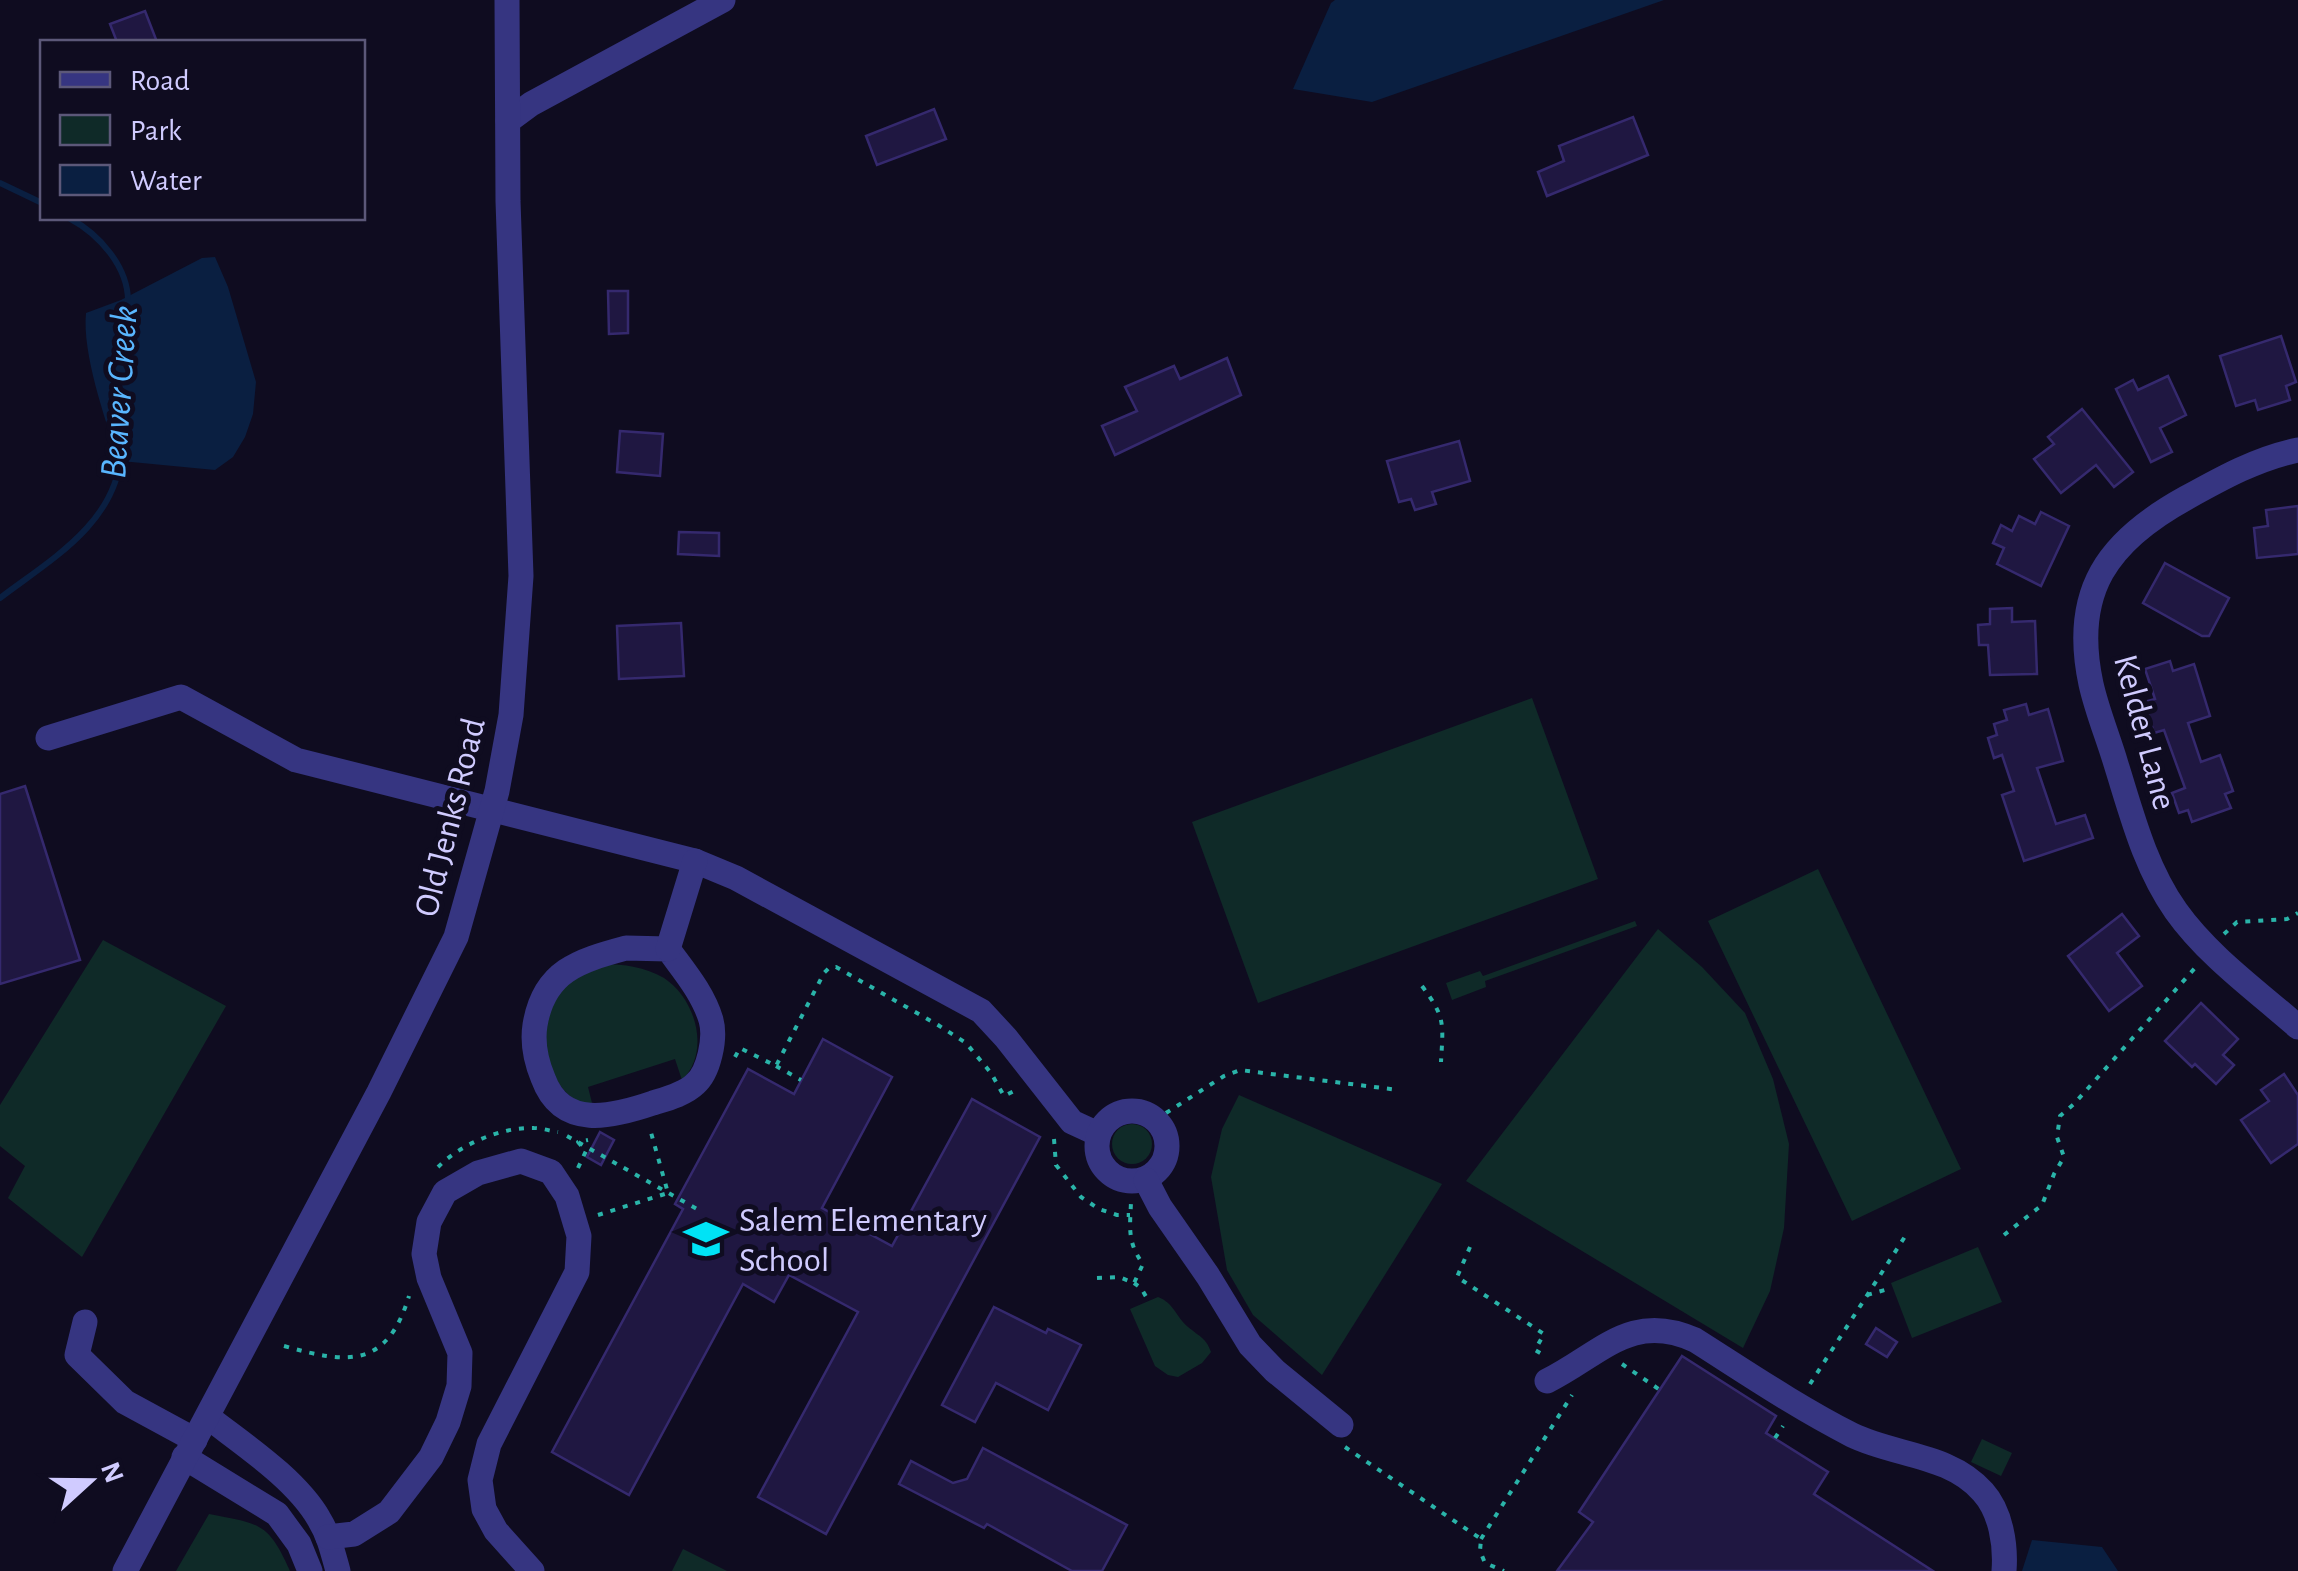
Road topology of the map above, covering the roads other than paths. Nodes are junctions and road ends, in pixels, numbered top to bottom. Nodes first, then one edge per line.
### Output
1 (506, 0) edge
2 (724, 0) edge
3 (508, 121) junction
4 (2298, 450) edge
5 (48, 738) dead end
6 (491, 811) junction
7 (695, 862) junction
8 (668, 949) junction
9 (2298, 1026) edge
10 (1098, 1134) junction
11 (1138, 1181) junction
12 (85, 1322) dead end
13 (1547, 1381) dead end
14 (208, 1416) junction
15 (1341, 1425) dead end
16 (190, 1448) junction
17 (328, 1537) junction
18 (125, 1571) edge
19 (310, 1571) edge
20 (338, 1571) edge
21 (532, 1571) edge
22 (2004, 1571) edge

1 - 3 street, Old Jenks Road
2 - 3 street
3 - 6 street, Old Jenks Road
4 - 9 street, Kelder Lane
5 - 6 street
6 - 7 street
6 - 14 street, Old Jenks Road
7 - 8 street
7 - 10 street
8 - 8 street
10 - 11 street
10 - 11 street
11 - 15 street
12 - 16 street
13 - 22 street
14 - 16 street, Old Jenks Road
14 - 17 street
16 - 18 street, Old Jenks Road
16 - 19 street
17 - 20 street
17 - 21 street

